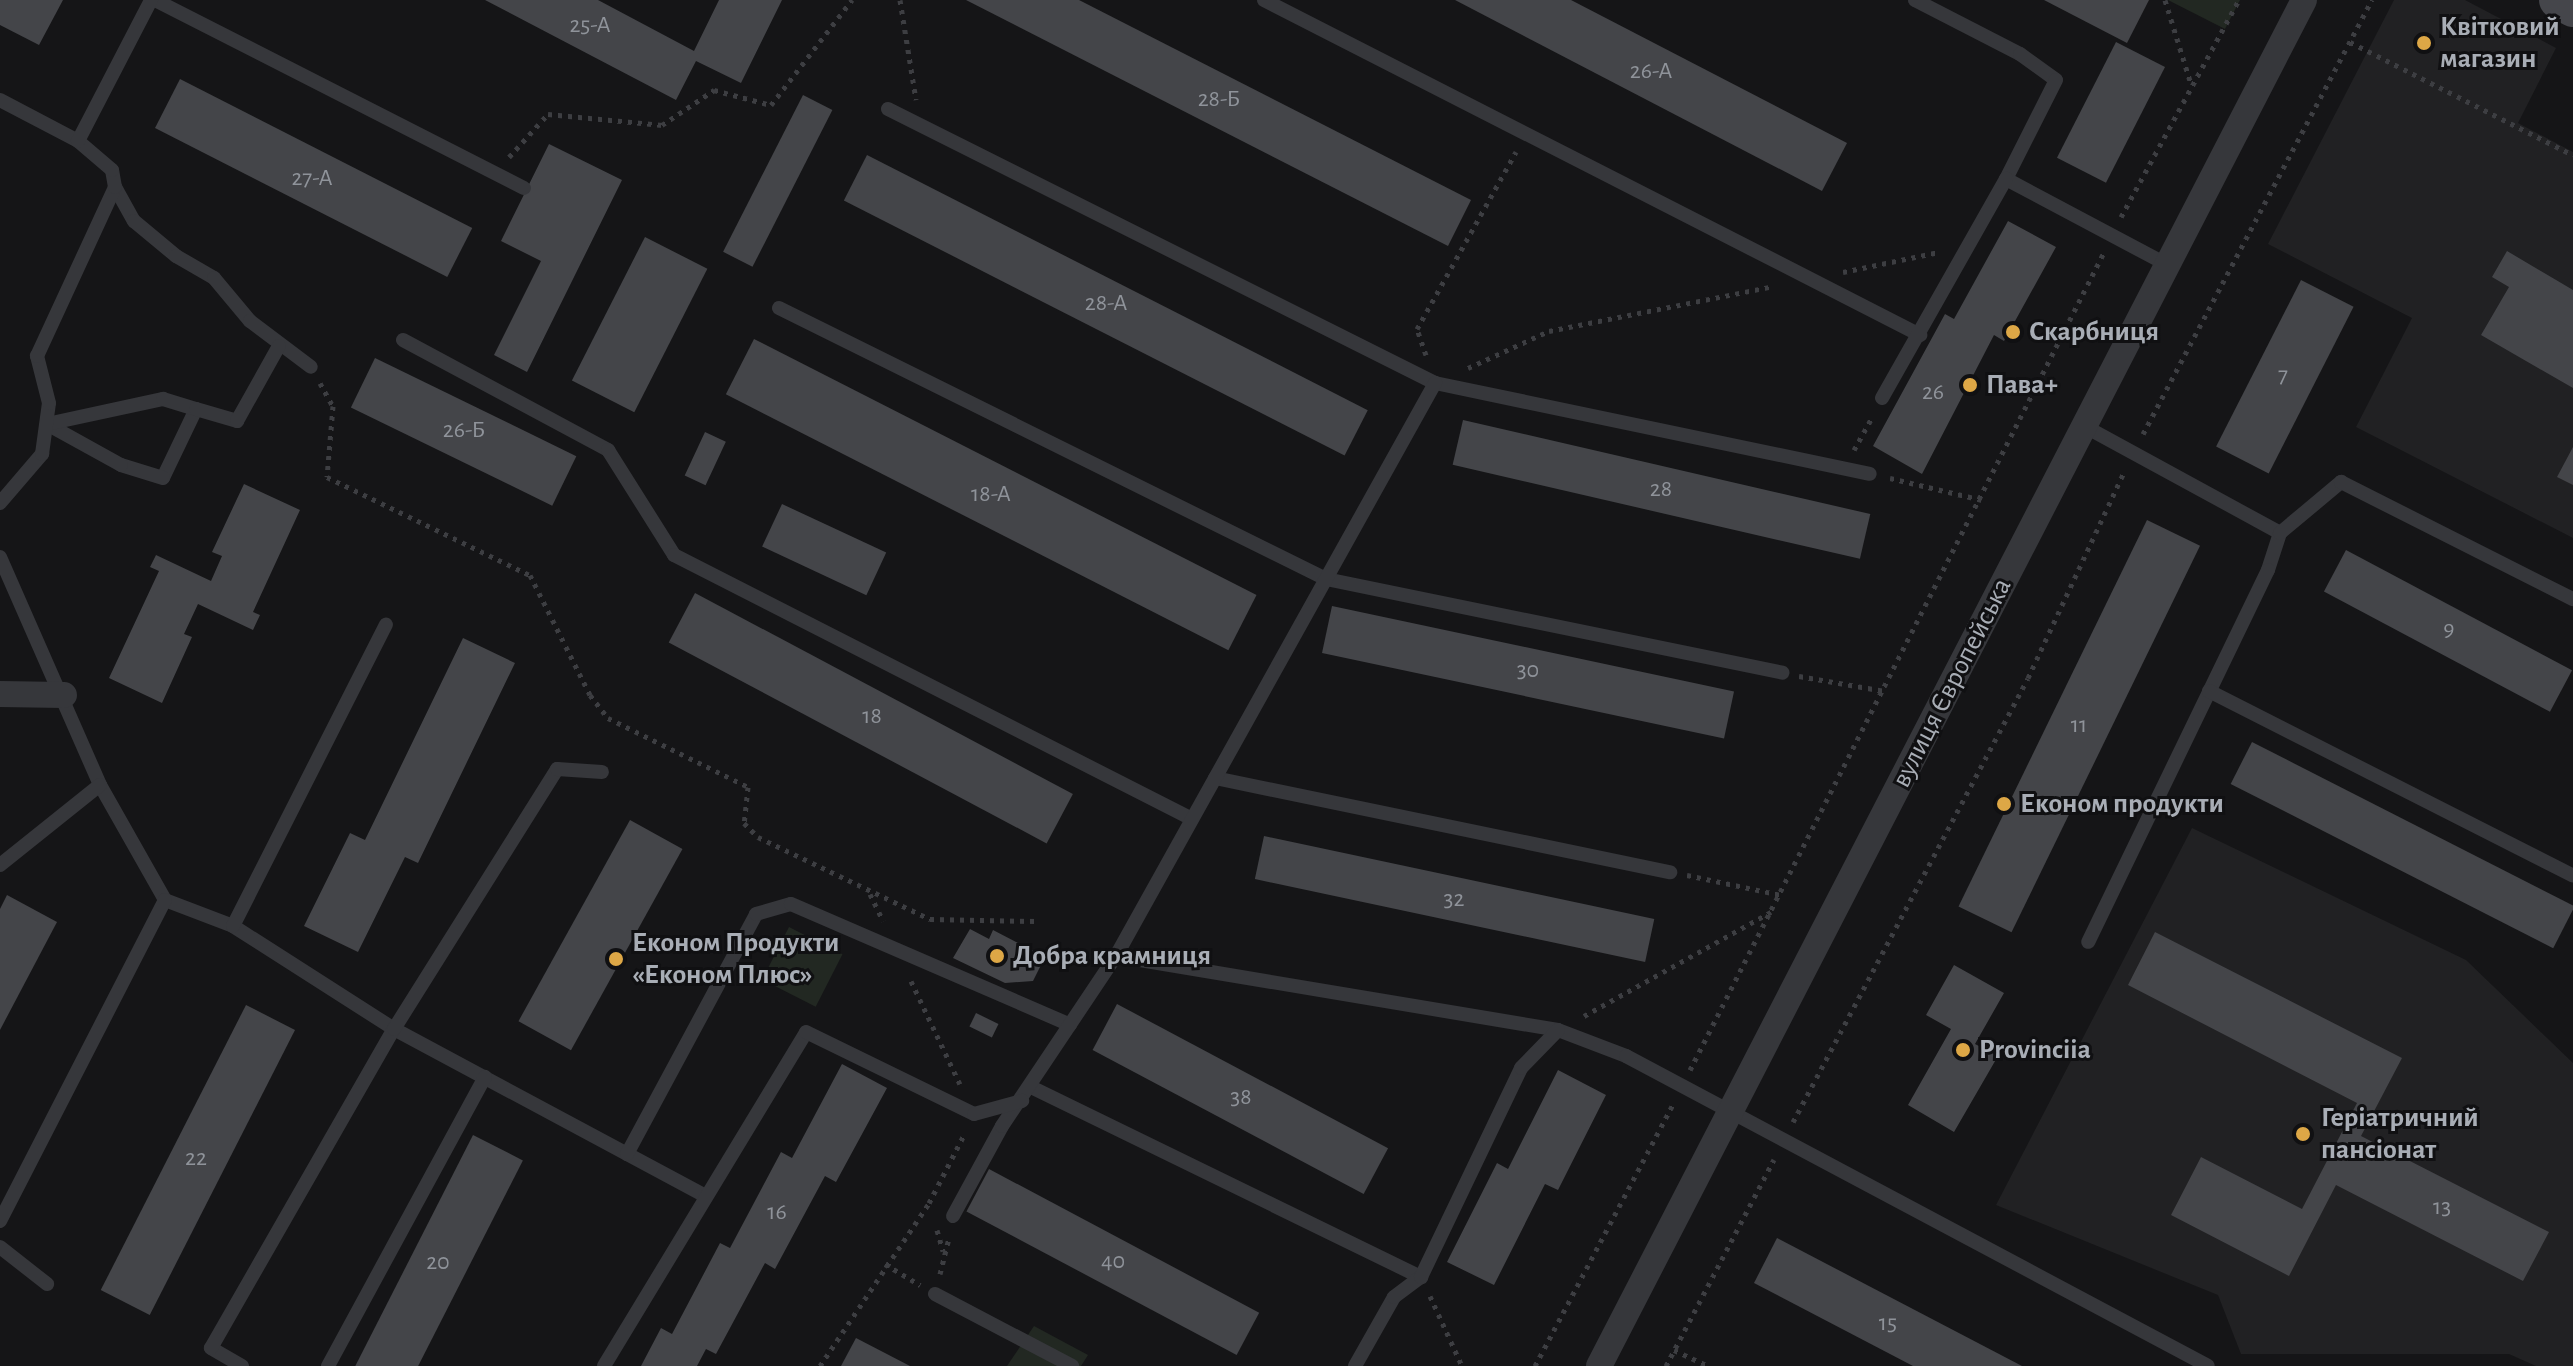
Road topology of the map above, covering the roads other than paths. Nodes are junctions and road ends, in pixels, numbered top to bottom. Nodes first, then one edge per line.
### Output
1 (153, 0) edge
2 (1915, 0) edge
3 (2304, 0) edge
4 (2558, 0) edge
5 (1266, 1) edge
6 (2573, 8) edge
7 (0, 100) edge
8 (888, 109) dead end
9 (78, 141) junction
10 (2006, 179) junction
11 (115, 187) junction
12 (524, 188) dead end
13 (2168, 265) junction
14 (779, 308) dead end
15 (1920, 335) junction
16 (403, 340) dead end
17 (279, 346) junction
18 (311, 367) road end
19 (1435, 383) junction
20 (1882, 398) road end
21 (196, 409) junction
22 (47, 424) junction
23 (2084, 426) junction
24 (1870, 474) road end
25 (0, 503) edge
26 (2280, 533) junction
27 (0, 557) edge
28 (1326, 579) junction
29 (2573, 599) edge
30 (386, 625) dead end
31 (1782, 673) road end
32 (2209, 691) junction
33 (0, 694) edge
34 (64, 695) junction
35 (602, 772) dead end
36 (1215, 778) junction
37 (100, 785) junction
38 (1192, 819) junction
39 (0, 865) edge
40 (1670, 872) road end
41 (2573, 876) edge
42 (165, 900) junction
43 (233, 926) junction
44 (2088, 942) dead end
45 (1116, 956) junction
46 (1070, 1025) junction
47 (394, 1029) junction
48 (1558, 1030) junction
49 (485, 1077) junction
50 (1033, 1088) junction
51 (1022, 1100) junction
52 (1729, 1115) junction
53 (627, 1154) junction
54 (706, 1196) junction
55 (953, 1216) road end
56 (0, 1221) edge
57 (0, 1247) edge
58 (1421, 1277) junction
59 (47, 1284) dead end
60 (935, 1294) road end
61 (242, 1366) edge
62 (328, 1366) edge
63 (604, 1366) edge
64 (1072, 1366) edge
65 (1355, 1366) edge
66 (1599, 1366) edge
67 (2208, 1366) edge

1 - 9 lane
1 - 12 lane
2 - 10 lane
3 - 13 street, вулиця Європейська
4 - 6 street
5 - 15 lane
7 - 9 lane
8 - 19 lane
9 - 11 lane
10 - 13 lane
10 - 15 lane
11 - 17 lane
11 - 22 lane
13 - 23 street, вулиця Європейська
14 - 28 lane
15 - 20 lane
16 - 38 lane
17 - 18 lane
17 - 21 lane
19 - 24 lane
19 - 28 lane
21 - 22 lane
21 - 22 lane
22 - 25 lane
23 - 26 lane
23 - 52 street, вулиця Європейська
26 - 29 lane
26 - 32 lane
27 - 34 lane
28 - 31 lane
28 - 36 lane
30 - 43 lane
32 - 41 lane
32 - 44 lane
33 - 34 street
34 - 37 lane
35 - 47 lane
36 - 38 lane
36 - 40 lane
37 - 39 lane
37 - 42 lane
38 - 45 lane
42 - 43 lane
42 - 56 lane
43 - 47 lane
45 - 46 lane
45 - 48 lane
46 - 50 lane
46 - 53 lane
47 - 49 lane
47 - 61 lane
48 - 52 lane
48 - 58 lane
49 - 53 lane
49 - 62 lane
50 - 51 lane
50 - 58 lane
51 - 54 lane
51 - 55 lane
52 - 66 street, вулиця Європейська
52 - 67 lane
53 - 54 lane
54 - 63 lane
57 - 59 lane
58 - 65 lane
60 - 64 lane

